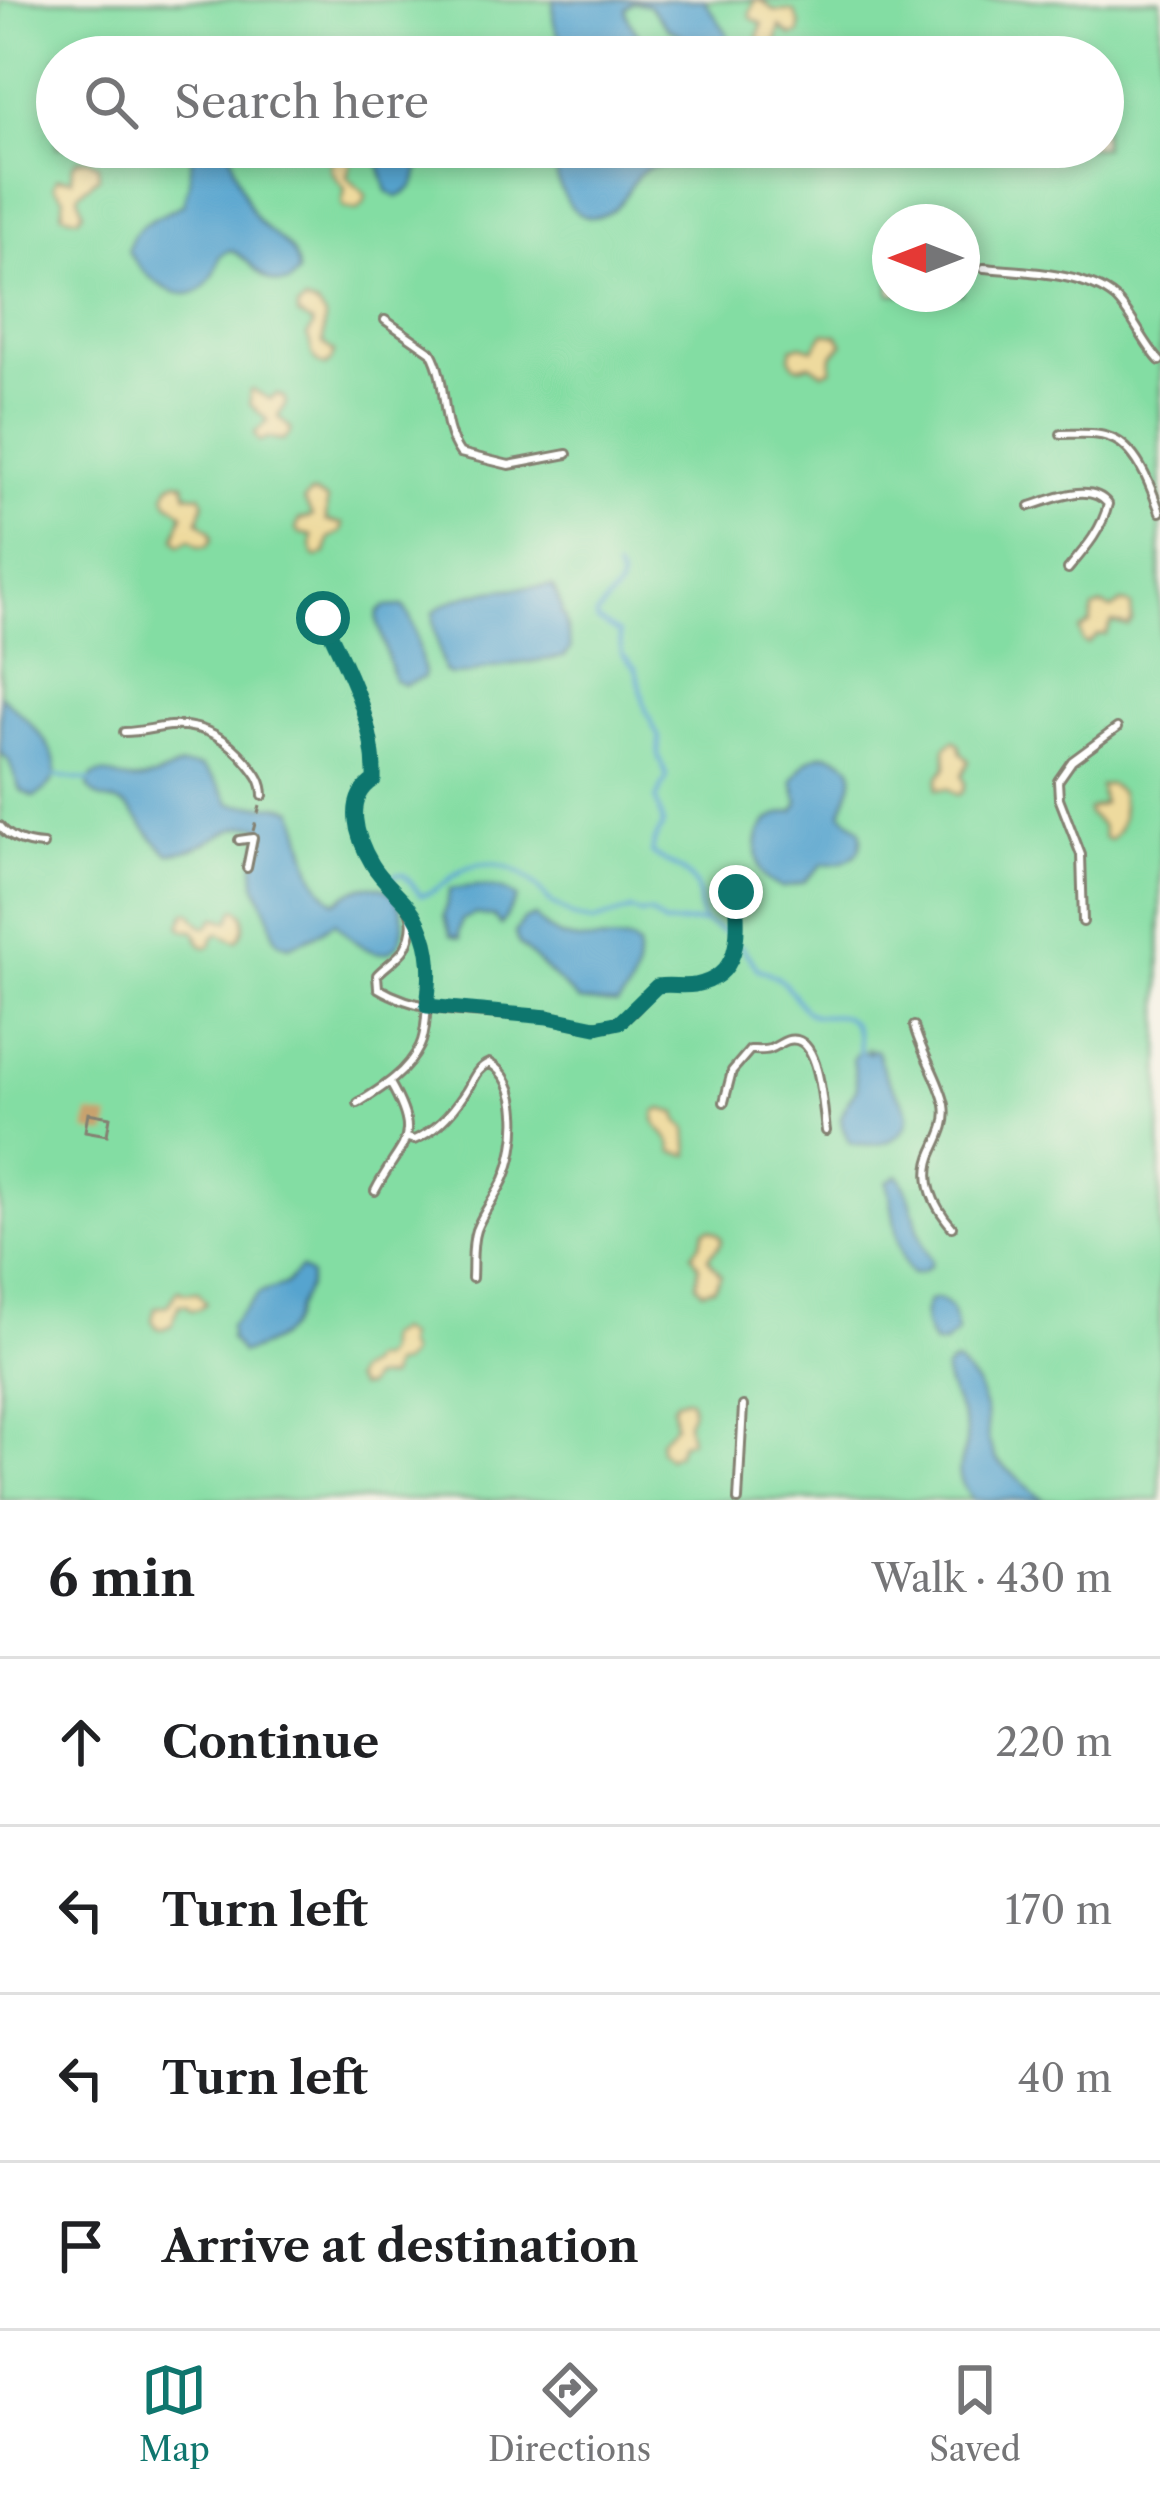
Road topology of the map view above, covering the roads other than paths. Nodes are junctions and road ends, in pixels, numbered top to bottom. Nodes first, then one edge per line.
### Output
1 (985, 268) dead end
2 (385, 320) dead end
3 (1160, 361) edge
4 (1061, 434) dead end
5 (567, 454) dead end
6 (1030, 506) dead end
7 (1160, 512) edge
8 (1068, 569) dead end
9 (323, 618) dead end
10 (1117, 728) dead end
11 (124, 732) dead end
12 (263, 796) road end
13 (0, 826) edge
14 (239, 841) dead end
15 (43, 845) dead end
16 (247, 868) dead end
17 (736, 892) dead end
18 (408, 904) junction
19 (1083, 922) dead end
20 (427, 1006) junction
21 (914, 1026) dead end
22 (391, 1083) junction
23 (724, 1102) dead end
24 (358, 1103) dead end
25 (826, 1131) dead end
26 (408, 1138) junction
27 (375, 1191) dead end
28 (952, 1227) dead end
29 (472, 1278) dead end
30 (743, 1406) dead end
31 (738, 1500) edge

1 - 3 lane
2 - 5 lane
4 - 7 lane
6 - 8 lane
9 - 18 lane
10 - 19 lane
11 - 12 lane
13 - 15 lane
14 - 16 lane
17 - 20 lane
18 - 20 lane
18 - 20 lane
20 - 22 lane
21 - 28 lane
22 - 24 lane
22 - 26 lane
23 - 25 lane
26 - 27 lane
26 - 29 lane
30 - 31 lane

